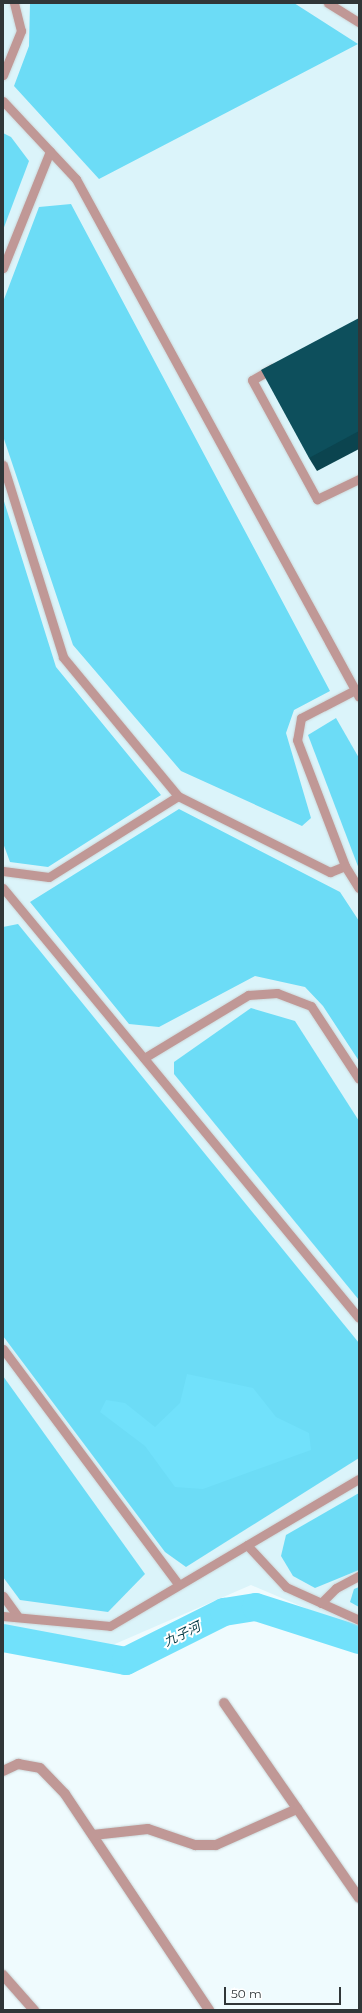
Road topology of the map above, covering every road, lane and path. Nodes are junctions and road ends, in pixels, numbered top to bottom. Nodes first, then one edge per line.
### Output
1 (14, 3) edge
2 (328, 3) edge
3 (359, 22) edge
4 (3, 75) edge
5 (3, 101) edge
6 (50, 151) junction
7 (3, 268) edge
8 (286, 361) edge
9 (3, 465) edge
10 (359, 479) edge
11 (357, 694) edge
12 (178, 796) junction
13 (345, 866) junction
14 (3, 871) edge
15 (3, 888) edge
16 (359, 888) edge
17 (144, 1058) junction
18 (359, 1079) edge
19 (359, 1318) edge
20 (3, 1349) edge
21 (359, 1479) edge
22 (247, 1545) junction
23 (359, 1576) edge
24 (179, 1585) junction
25 (3, 1596) edge
26 (322, 1604) junction
27 (17, 1615) junction
28 (3, 1616) edge
29 (359, 1620) edge
30 (224, 1703) dead end
31 (3, 1771) edge
32 (297, 1809) junction
33 (93, 1835) junction
34 (359, 1898) edge
35 (3, 1975) edge
36 (34, 2010) edge
37 (209, 2010) edge

1 - 4 lane
2 - 3 lane
5 - 6 lane
6 - 7 lane
6 - 11 lane
8 - 10 lane
9 - 12 lane
11 - 13 lane
12 - 13 lane
12 - 14 lane
13 - 16 lane
15 - 17 lane
17 - 18 lane
17 - 19 lane
20 - 24 lane
21 - 22 lane
22 - 24 lane
22 - 26 lane
23 - 26 lane
24 - 27 lane
25 - 27 lane
26 - 29 lane
27 - 28 lane
30 - 32 street
31 - 33 street
32 - 33 street
32 - 34 street
33 - 37 street
35 - 36 street

